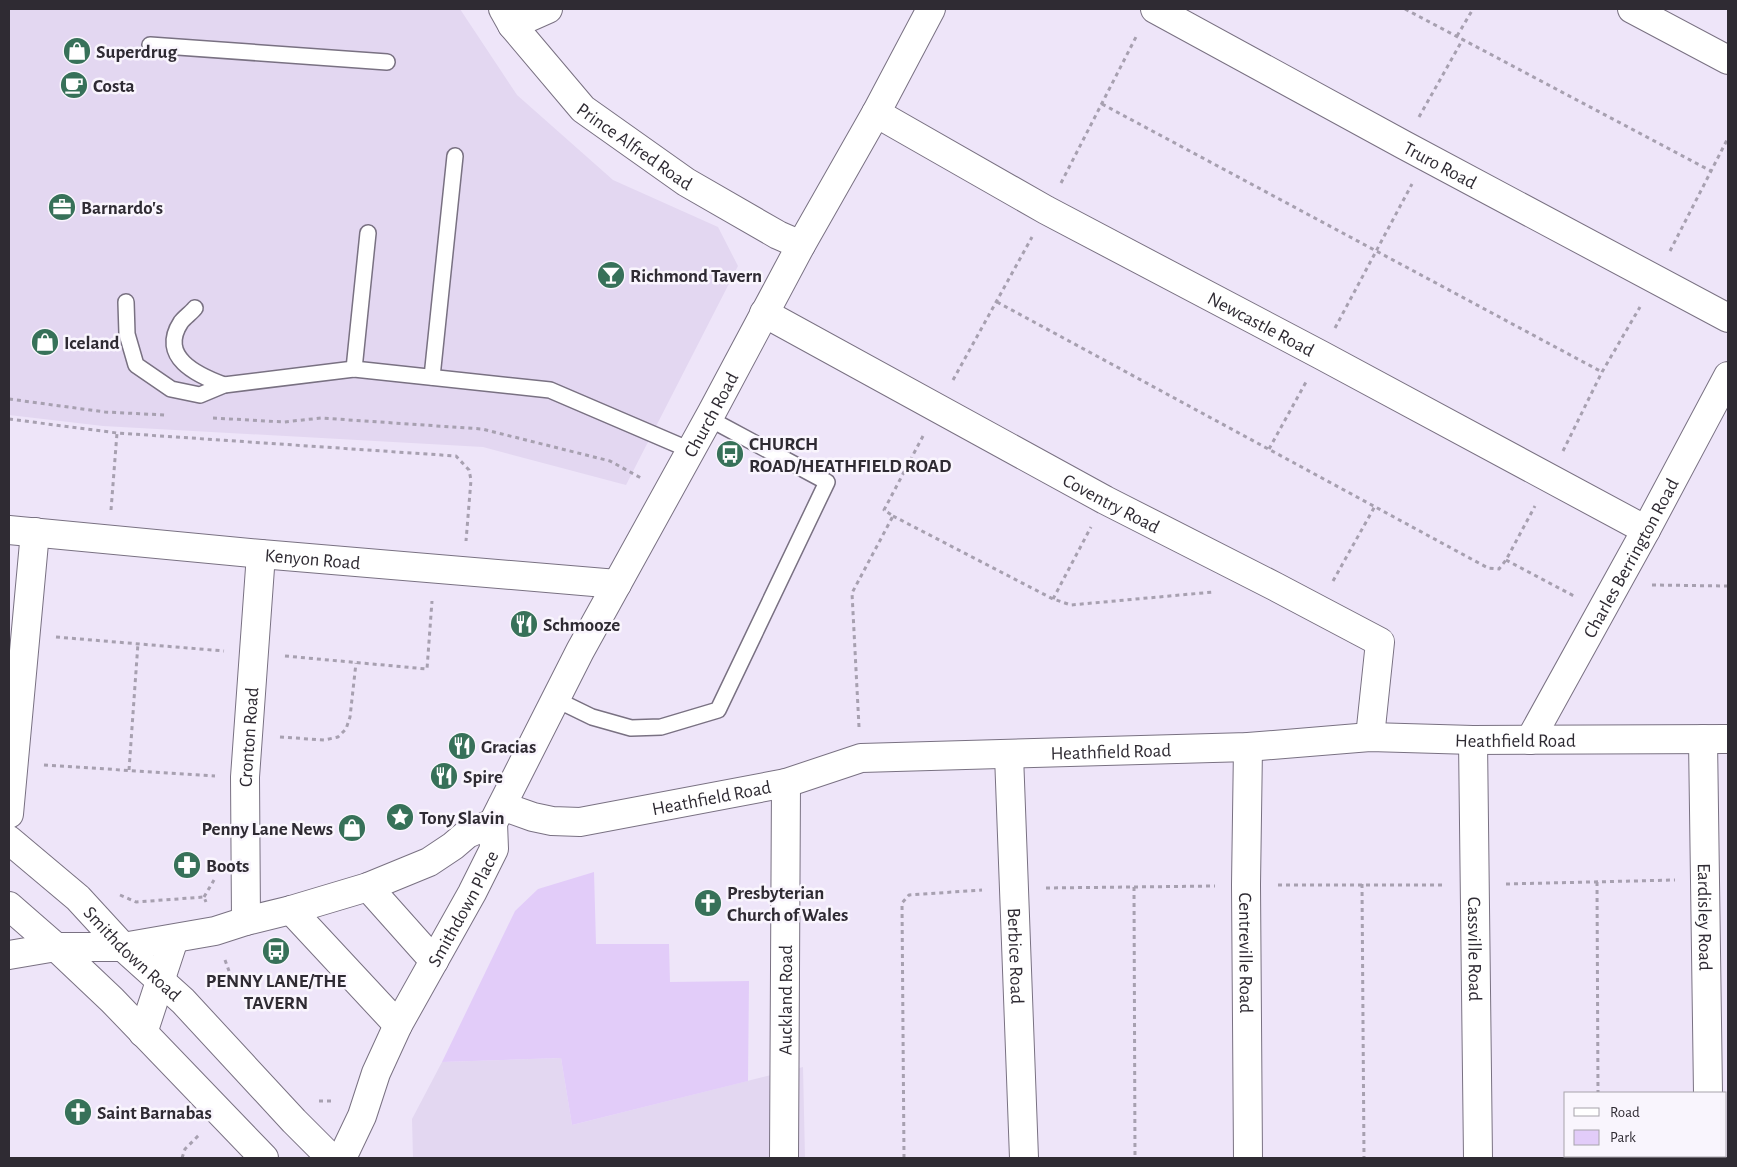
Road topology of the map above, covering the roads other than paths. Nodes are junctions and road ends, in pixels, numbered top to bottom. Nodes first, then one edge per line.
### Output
1 (548, 9) edge
2 (931, 9) edge
3 (1155, 9) edge
4 (1632, 9) edge
5 (508, 17) edge
6 (150, 45) dead end
7 (1728, 60) edge
8 (387, 62) dead end
9 (876, 113) junction
10 (456, 156) dead end
11 (368, 233) dead end
12 (800, 245) junction
13 (126, 302) dead end
14 (195, 308) dead end
15 (764, 313) junction
16 (1728, 318) edge
17 (354, 369) junction
18 (1728, 376) edge
19 (432, 378) junction
20 (224, 385) junction
21 (708, 418) junction
22 (690, 450) junction
23 (1646, 530) junction
24 (22, 531) edge
25 (261, 554) junction
26 (617, 584) junction
27 (555, 699) junction
28 (1370, 737) junction
29 (1716, 739) edge
30 (1473, 740) junction
31 (1530, 740) junction
32 (1248, 747) junction
33 (1009, 755) junction
34 (786, 783) junction
35 (9, 814) edge
36 (497, 815) junction
37 (9, 840) edge
38 (368, 887) junction
39 (9, 906) edge
40 (290, 910) junction
41 (246, 921) junction
42 (174, 939) junction
43 (56, 947) junction
44 (123, 947) junction
45 (9, 954) edge
46 (434, 961) junction
47 (160, 981) junction
48 (398, 1025) junction
49 (143, 1033) junction
50 (1708, 1092) edge
51 (264, 1158) edge
52 (331, 1158) edge
53 (342, 1158) edge
54 (784, 1158) edge
55 (1024, 1158) edge
56 (1248, 1158) edge
57 (1478, 1158) edge

1 - 5 main road
2 - 9 main road, Church Road
3 - 16 main road, Truro Road
4 - 7 main road
5 - 12 main road, Prince Alfred Road
6 - 8 lane
9 - 12 main road, Church Road
9 - 23 main road, Newcastle Road
10 - 19 lane
11 - 17 lane
12 - 15 main road, Church Road
13 - 20 lane
14 - 20 lane
15 - 21 main road, Church Road
15 - 28 main road, Coventry Road
17 - 19 lane
17 - 20 lane
18 - 23 main road, Charles Berrington Road
19 - 22 lane
21 - 22 main road, Church Road
21 - 27 lane
22 - 26 main road, Church Road
23 - 31 main road, Charles Berrington Road
24 - 25 main road, Kenyon Road
24 - 35 main road
25 - 26 main road, Kenyon Road
25 - 41 main road, Cronton Road
26 - 27 main road, Church Road
27 - 36 main road, Church Road
28 - 30 main road, Heathfield Road
28 - 32 main road, Heathfield Road
29 - 31 main road, Heathfield Road
29 - 50 main road, Eardisley Road
30 - 31 main road, Heathfield Road
30 - 57 main road, Cassville Road
32 - 33 main road, Heathfield Road
32 - 56 main road, Centreville Road
33 - 34 main road, Heathfield Road
33 - 55 main road, Berbice Road
34 - 36 main road, Heathfield Road
34 - 54 main road, Auckland Road
36 - 38 main road, Smithdown Place
36 - 46 main road, Smithdown Place
37 - 44 main road, Smithdown Road
38 - 40 main road, Smithdown Place
38 - 46 main road
39 - 43 main road
40 - 41 main road, Smithdown Place
40 - 48 main road
41 - 42 main road, Smithdown Place
42 - 44 main road, Smithdown Place
42 - 47 main road
43 - 44 main road, Smithdown Place
43 - 45 main road, Smithdown Place
43 - 49 main road
44 - 47 main road, Smithdown Road
46 - 48 main road, Smithdown Place
47 - 49 main road
47 - 52 main road, Smithdown Road
48 - 53 main road, Smithdown Place
49 - 51 main road

